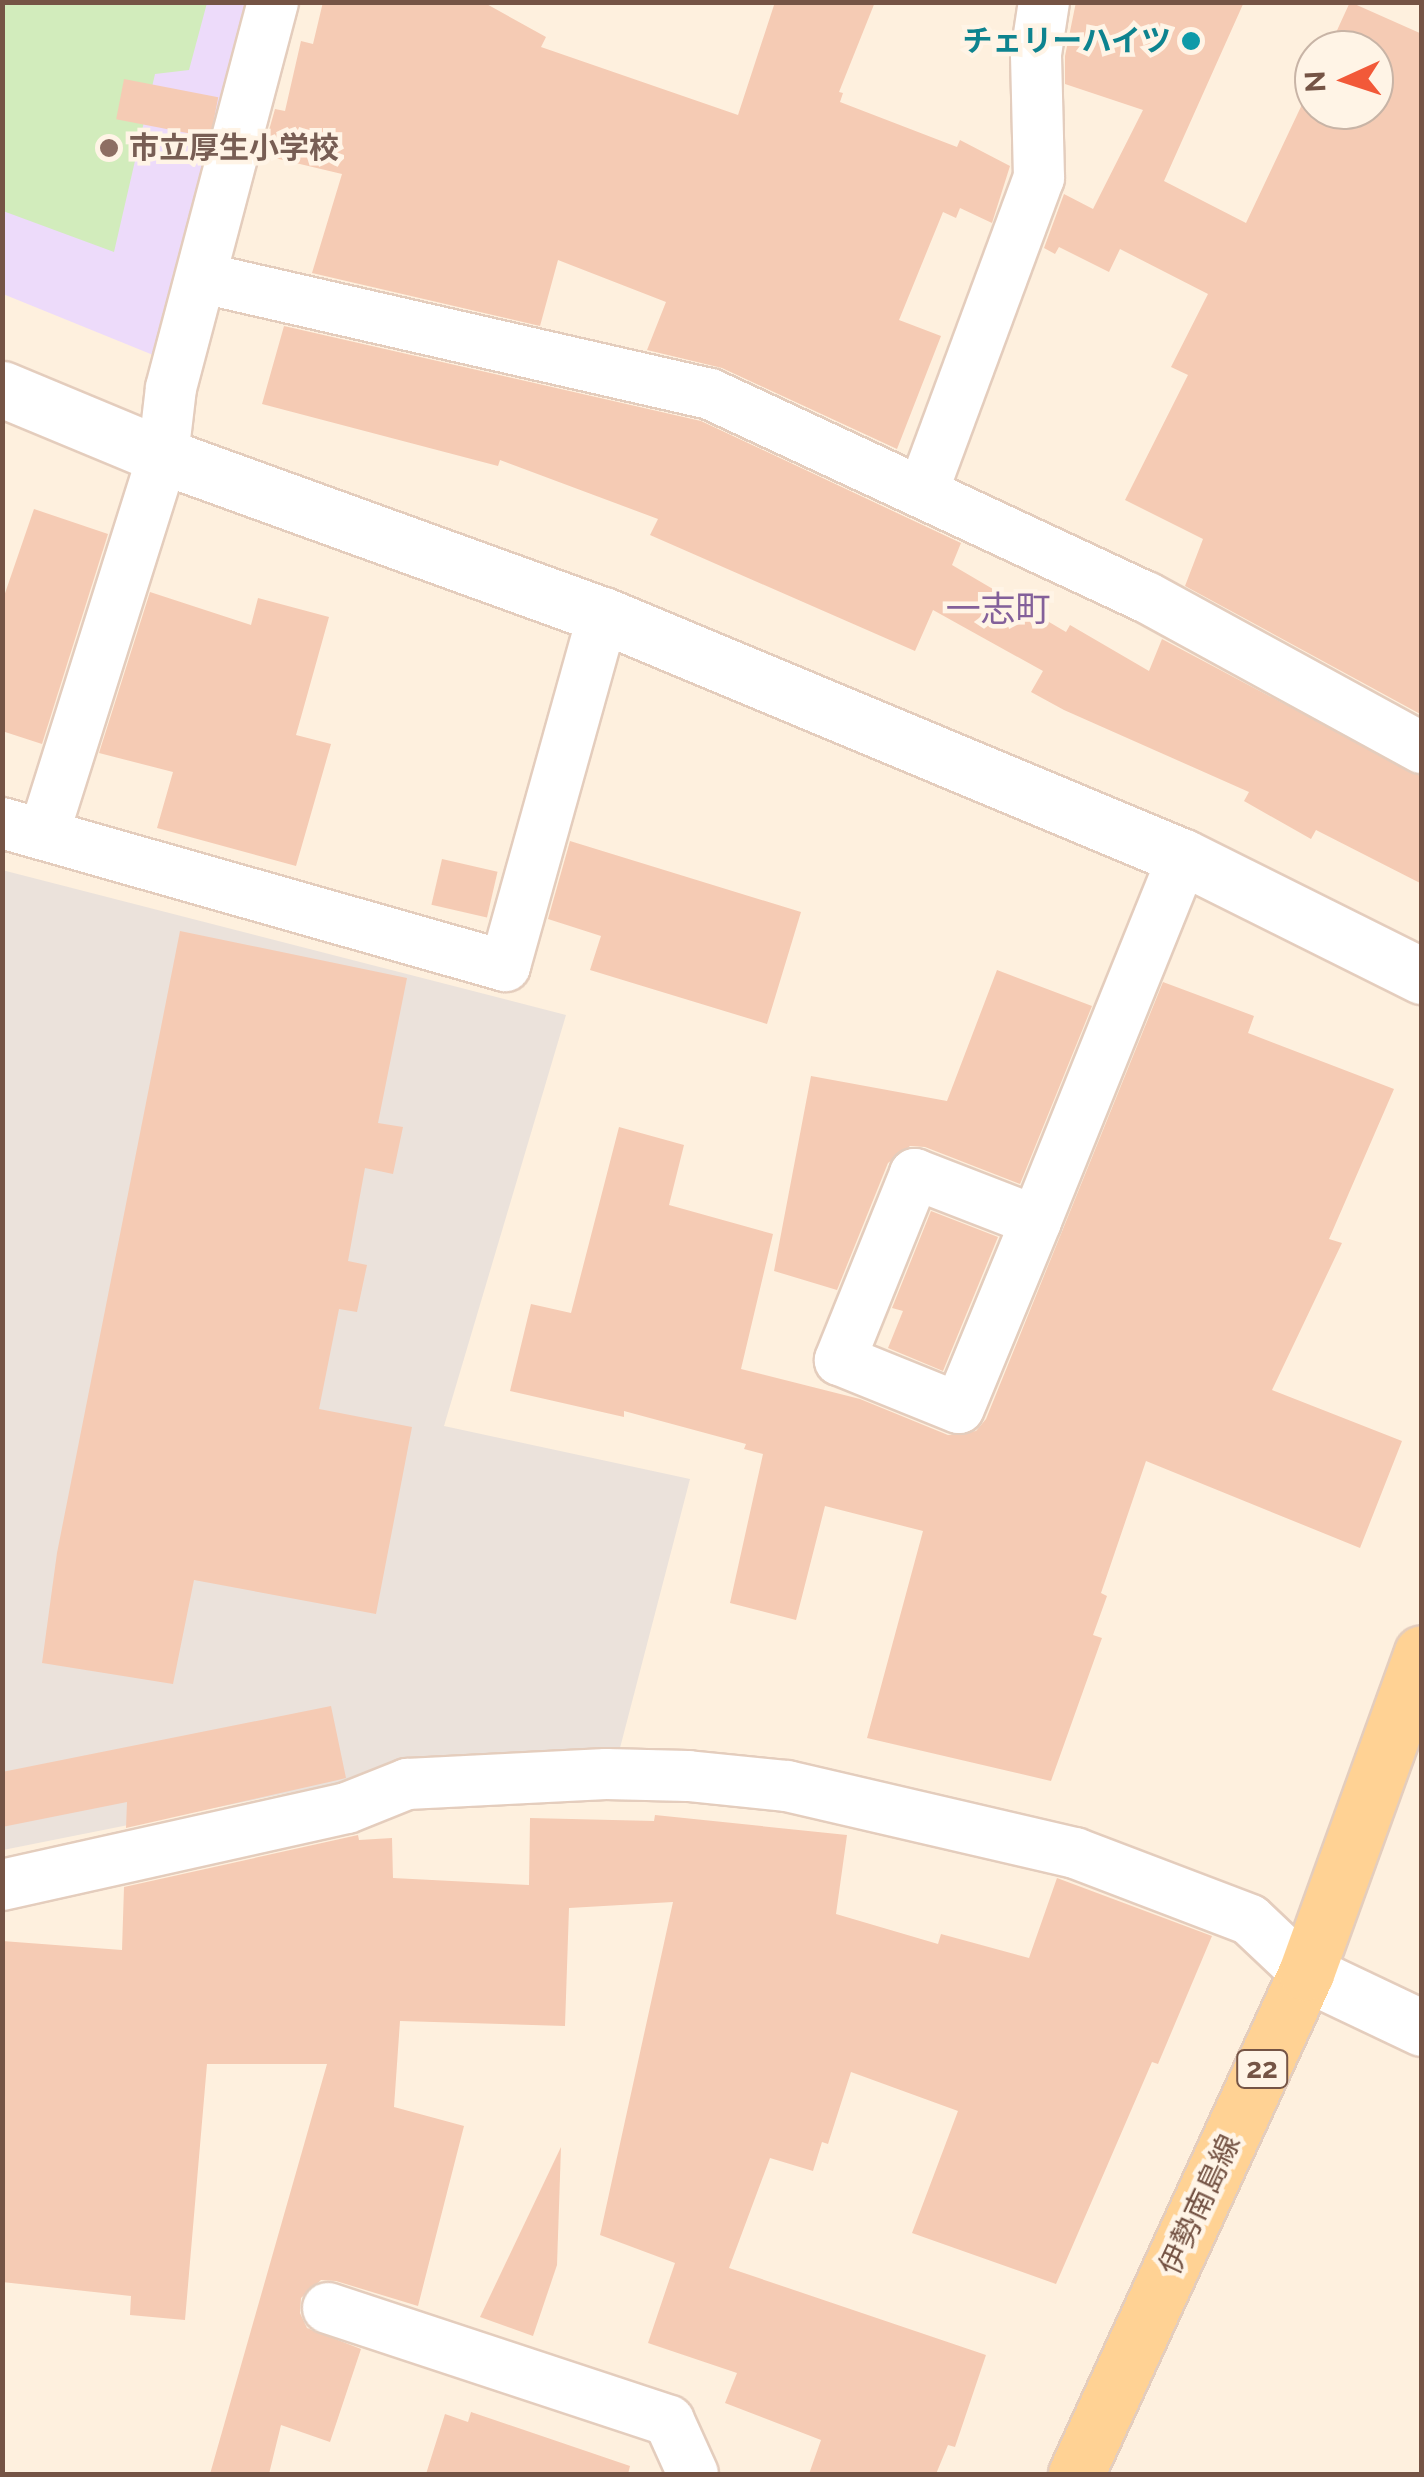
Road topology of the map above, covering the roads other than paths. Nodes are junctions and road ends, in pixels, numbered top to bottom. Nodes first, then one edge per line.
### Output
1 (273, 2) edge
2 (1044, 2) edge
3 (203, 278) junction
4 (2, 389) edge
5 (163, 456) junction
6 (924, 491) junction
7 (604, 615) junction
8 (1422, 748) edge
9 (23, 828) edge
10 (1183, 857) junction
11 (1422, 976) edge
12 (1036, 1220) junction
13 (1422, 1652) edge
14 (2, 1884) edge
15 (1306, 1973) junction
16 (1422, 2028) edge
17 (328, 2308) dead end
18 (693, 2474) edge
19 (1076, 2474) edge

1 - 3 street
2 - 6 street
3 - 5 street
3 - 6 street
4 - 5 street
5 - 7 street
5 - 9 street
6 - 8 street
7 - 9 street
7 - 10 street
10 - 11 street
10 - 12 street
12 - 12 street
13 - 15 main road, 伊勢南島線 / 22
14 - 15 street
15 - 16 street
15 - 19 main road, 伊勢南島線 / 22
17 - 18 street

